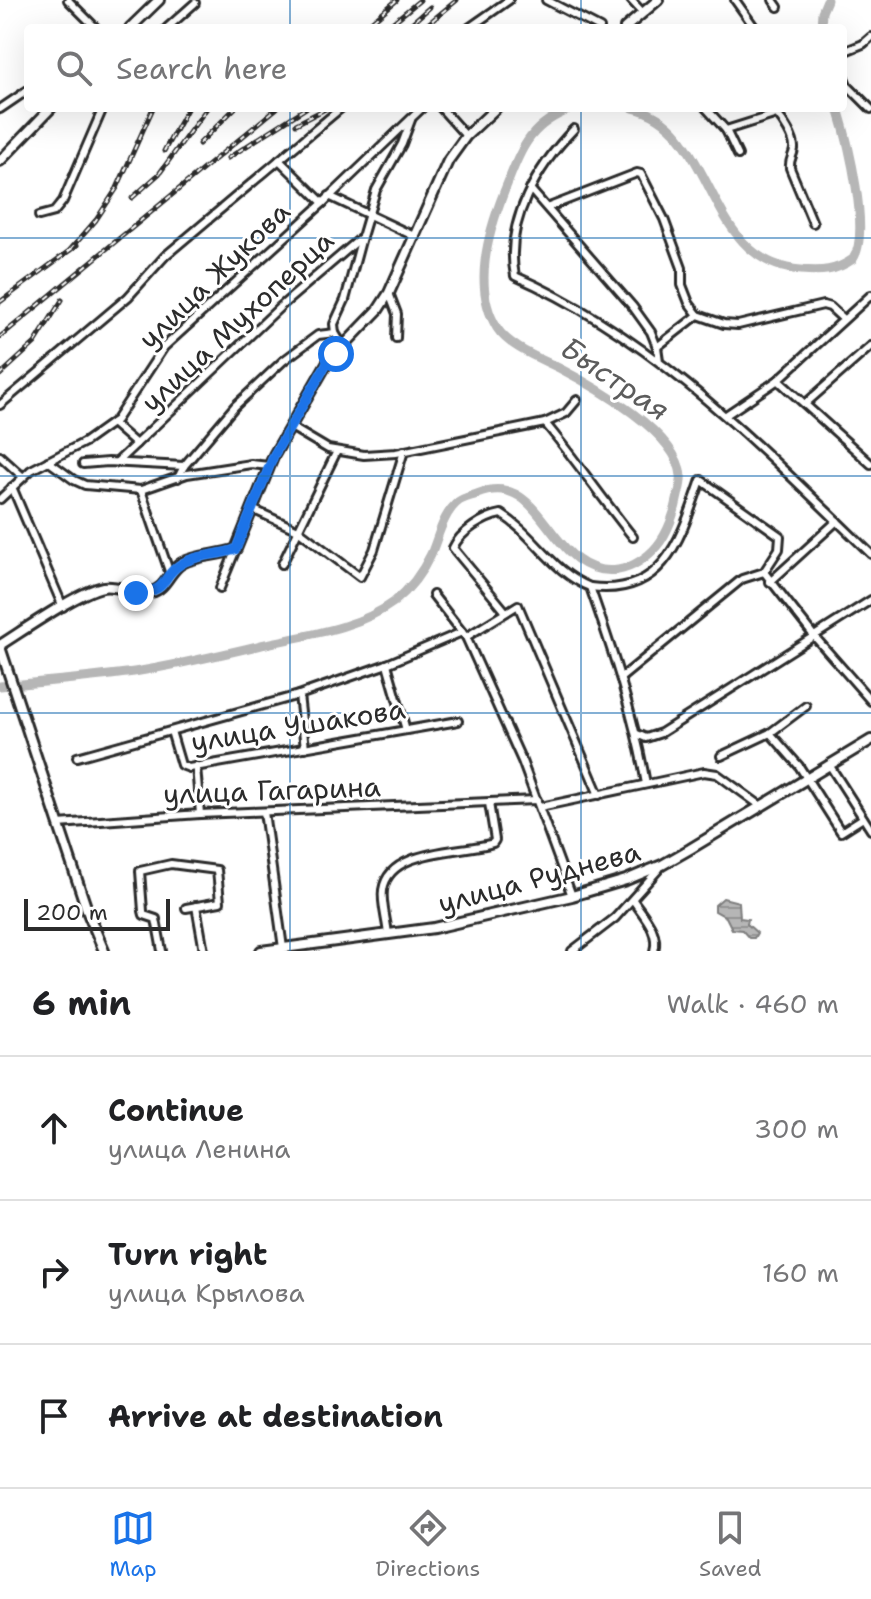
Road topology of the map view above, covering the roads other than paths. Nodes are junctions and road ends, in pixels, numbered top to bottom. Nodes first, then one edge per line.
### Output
1 (68, 0) edge
2 (159, 0) edge
3 (509, 0) edge
4 (546, 0) edge
5 (631, 0) edge
6 (658, 0) edge
7 (735, 0) edge
8 (773, 0) edge
9 (195, 3) dead end
10 (778, 7) dead end
11 (643, 13) junction
12 (92, 24) edge
13 (134, 24) edge
14 (171, 24) edge
15 (475, 24) edge
16 (592, 24) edge
17 (633, 24) edge
18 (752, 24) edge
19 (871, 37) edge
20 (847, 50) edge
21 (847, 85) edge
22 (24, 93) edge
23 (0, 109) edge
24 (871, 109) edge
25 (47, 112) edge
26 (101, 112) edge
27 (336, 112) edge
28 (418, 112) edge
29 (445, 112) edge
30 (492, 112) edge
31 (710, 112) edge
32 (411, 118) junction
33 (574, 129) dead end
34 (726, 130) junction
35 (466, 136) junction
36 (738, 155) dead end
37 (279, 160) junction
38 (0, 161) edge
39 (531, 190) junction
40 (329, 196) junction
41 (323, 203) junction
42 (549, 207) junction
43 (367, 215) junction
44 (39, 216) dead end
45 (813, 223) dead end
46 (362, 237) junction
47 (416, 237) junction
48 (389, 293) junction
49 (871, 295) edge
50 (698, 315) junction
51 (843, 319) junction
52 (335, 333) junction
53 (396, 338) dead end
54 (343, 346) junction
55 (871, 346) edge
56 (657, 347) junction
57 (659, 361) junction
58 (778, 380) junction
59 (577, 400) dead end
60 (805, 404) junction
61 (0, 405) edge
62 (726, 415) junction
63 (112, 423) junction
64 (545, 423) junction
65 (291, 427) junction
66 (136, 444) junction
67 (337, 451) junction
68 (404, 451) junction
69 (0, 456) edge
70 (48, 461) junction
71 (117, 462) junction
72 (83, 464) dead end
73 (871, 464) edge
74 (184, 466) junction
75 (269, 466) junction
76 (23, 477) junction
77 (178, 478) junction
78 (12, 487) junction
79 (141, 490) junction
80 (0, 499) edge
81 (252, 509) junction
82 (837, 521) junction
83 (298, 530) junction
84 (633, 537) dead end
85 (236, 549) junction
86 (871, 553) edge
87 (282, 564) dead end
88 (764, 572) junction
89 (170, 574) junction
90 (770, 582) junction
91 (590, 587) junction
92 (220, 588) dead end
93 (433, 595) dead end
94 (871, 600) edge
95 (63, 607) junction
96 (506, 612) junction
97 (464, 635) junction
98 (814, 636) junction
99 (0, 646) edge
100 (387, 664) junction
101 (622, 677) junction
102 (299, 695) junction
103 (871, 701) edge
104 (806, 706) dead end
105 (458, 721) dead end
106 (406, 730) junction
107 (171, 731) junction
108 (770, 733) junction
109 (637, 734) junction
110 (871, 740) edge
111 (305, 748) junction
112 (721, 756) dead end
113 (77, 757) dead end
114 (196, 766) junction
115 (830, 766) junction
116 (805, 778) junction
117 (646, 784) junction
118 (599, 795) junction
119 (489, 803) junction
120 (539, 804) junction
121 (761, 806) junction
122 (264, 812) junction
123 (200, 814) junction
124 (863, 818) junction
125 (58, 824) junction
126 (871, 830) edge
127 (662, 865) junction
128 (572, 896) junction
129 (633, 900) junction
130 (196, 906) junction
131 (186, 908) dead end
132 (388, 935) junction
133 (287, 949) edge
134 (104, 951) edge
135 (162, 951) edge
136 (204, 951) edge
137 (261, 951) edge
138 (572, 951) edge
139 (654, 951) edge

1 - 12 street
2 - 13 street
3 - 15 street
4 - 16 street
5 - 11 street
6 - 11 street
7 - 18 street
8 - 10 street
9 - 14 street
11 - 17 street
19 - 20 street
21 - 24 street
22 - 23 street
25 - 38 street
26 - 44 street
27 - 37 street
28 - 32 street, улица Жукова
29 - 35 street
30 - 35 street
31 - 34 street
32 - 40 street, улица Жукова
32 - 43 street, улица Мухоперца
33 - 39 street
34 - 36 street
34 - 45 street
35 - 47 street
37 - 41 street
37 - 61 street
39 - 42 street
39 - 57 street
40 - 41 street, улица Жукова
40 - 43 street
41 - 63 street, улица Жукова
42 - 50 street
42 - 56 street
43 - 46 street, улица Мухоперца
43 - 47 street
46 - 52 street
46 - 66 street, улица Мухоперца
47 - 48 street
48 - 53 street
48 - 54 street
49 - 51 street
50 - 51 street
50 - 56 street
51 - 58 street
52 - 54 street
52 - 74 street
54 - 65 street
55 - 60 street
56 - 57 street
57 - 62 street
58 - 60 street
58 - 62 street
59 - 64 street
60 - 73 street
62 - 82 street
63 - 66 street
63 - 70 street, улица Жукова
64 - 68 street
64 - 84 street
65 - 67 street
65 - 75 street
66 - 71 street, улица Мухоперца
67 - 68 street
67 - 83 street
68 - 83 street
69 - 76 street
70 - 76 street, улица Жукова
70 - 79 street
71 - 72 street
71 - 74 street
74 - 77 street
75 - 77 street
75 - 81 street
76 - 78 street, улица Жукова
77 - 79 street
78 - 80 street, улица Жукова
78 - 95 street
79 - 89 street
81 - 83 street
81 - 85 street
82 - 86 street
82 - 90 street
83 - 87 street
85 - 89 street
85 - 92 street
88 - 90 street
88 - 91 street
88 - 101 street
89 - 95 street
90 - 98 street
91 - 96 street
91 - 101 street
93 - 97 street
94 - 98 street
95 - 99 street
96 - 97 street
96 - 118 street
97 - 100 street
97 - 120 street
98 - 103 street
98 - 109 street
99 - 125 street
100 - 102 street
100 - 106 street
101 - 109 street
102 - 107 street
102 - 111 street
104 - 108 street
105 - 106 street, улица Ушакова
106 - 111 street, улица Ушакова
107 - 113 street
107 - 114 street, улица Ушакова
108 - 112 street
108 - 116 street
109 - 117 street
110 - 115 street, улица Руднева
111 - 114 street, улица Ушакова
114 - 123 street
115 - 116 street, улица Руднева
115 - 124 street
116 - 121 street, улица Руднева
116 - 124 street
117 - 118 street, улица Гагарина
117 - 121 street, улица Гагарина
118 - 120 street, улица Гагарина
119 - 120 street, улица Гагарина
119 - 122 street, улица Гагарина
119 - 132 street
120 - 128 street
121 - 127 street, улица Руднева
122 - 123 street, улица Гагарина
122 - 133 street
123 - 125 street, улица Гагарина
124 - 126 street
125 - 134 street
127 - 128 street, улица Руднева
127 - 129 street
128 - 132 street, улица Руднева
129 - 138 street
129 - 139 street
130 - 131 street
130 - 135 street
130 - 136 street
132 - 133 street, улица Руднева
133 - 137 street, улица Руднева

